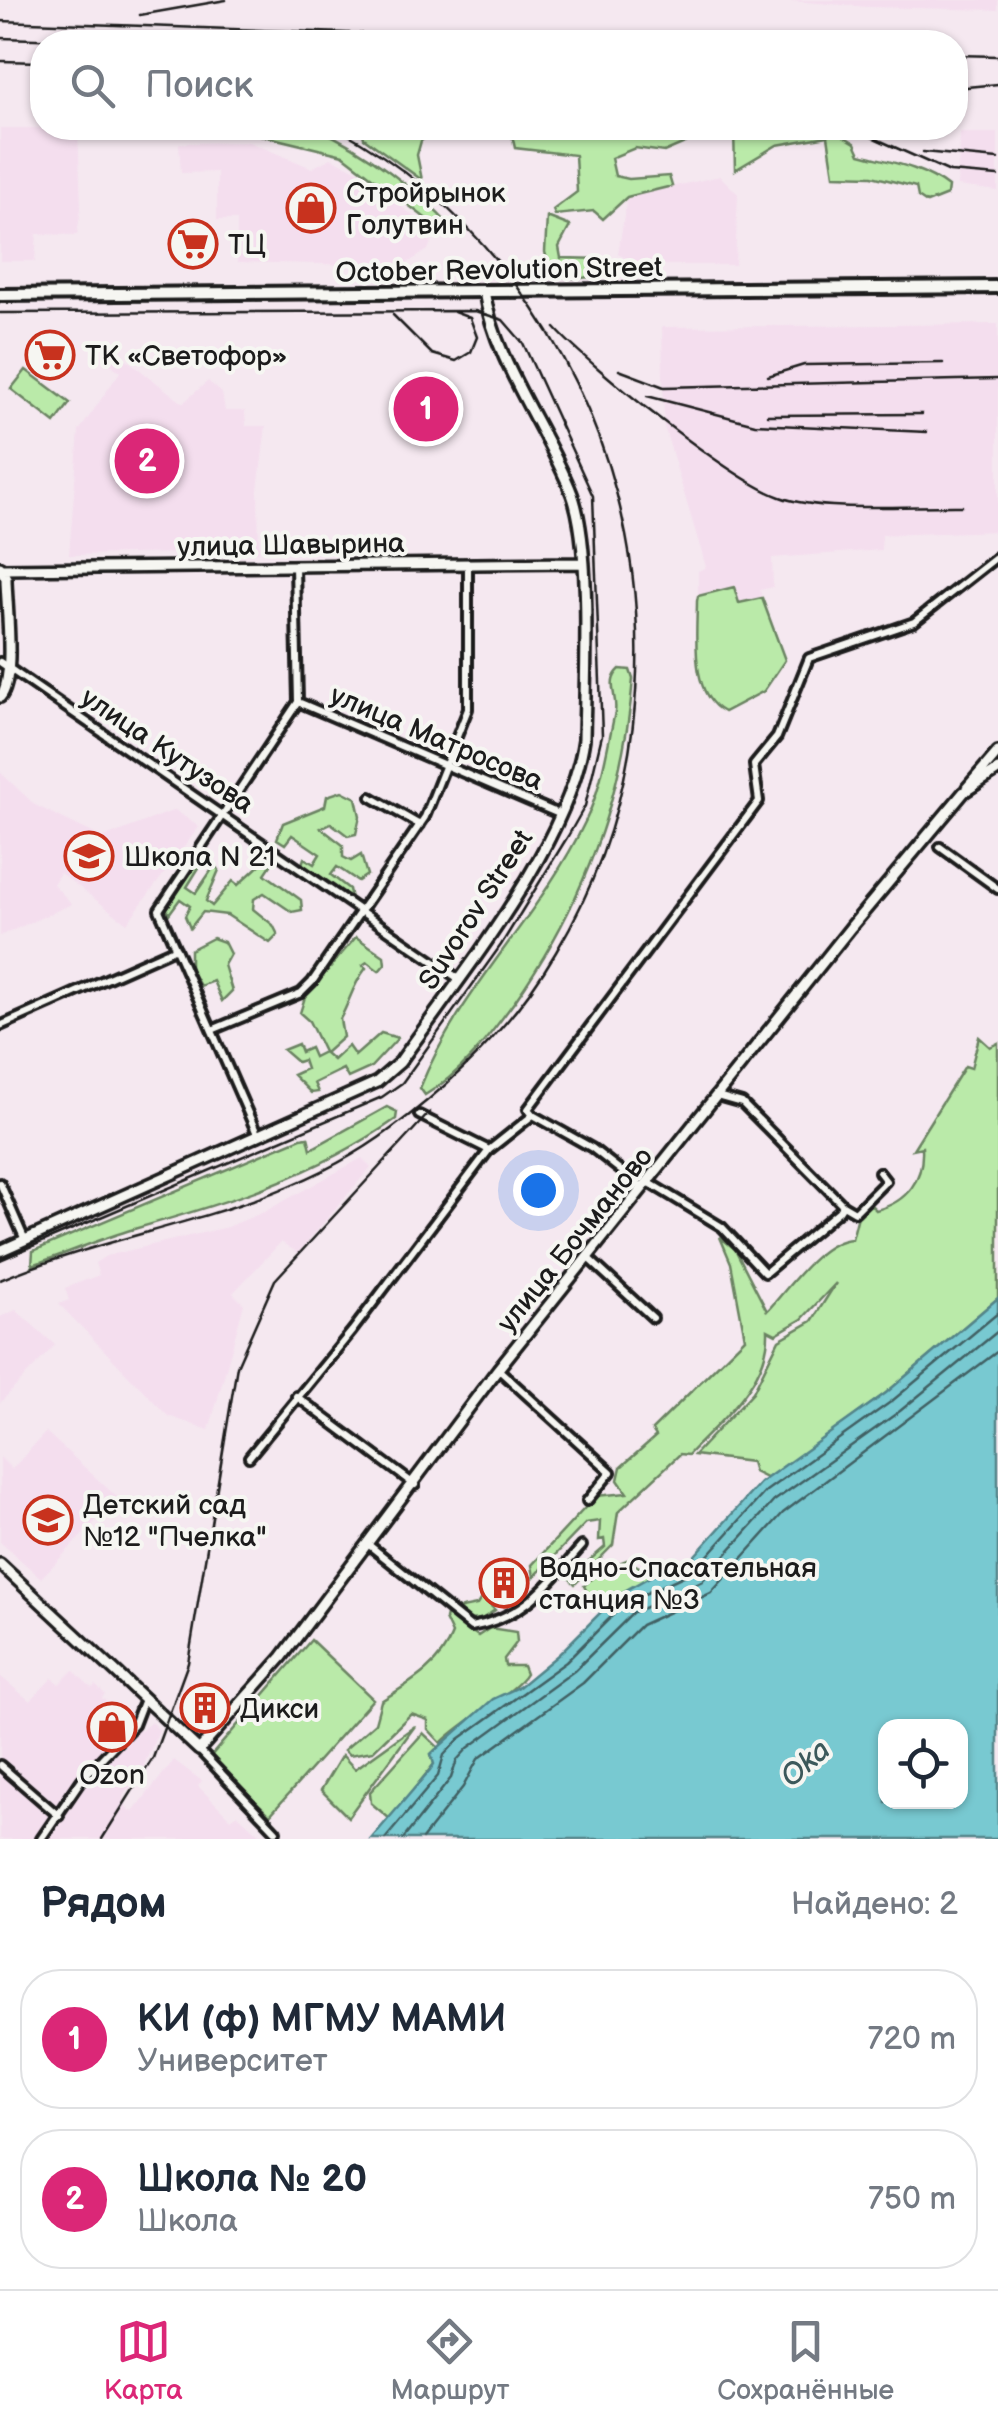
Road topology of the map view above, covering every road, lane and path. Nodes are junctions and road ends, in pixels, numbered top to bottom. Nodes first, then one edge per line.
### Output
1 (998, 287) edge
2 (484, 291) junction
3 (0, 295) edge
4 (998, 556) edge
5 (581, 563) junction
6 (468, 564) junction
7 (296, 566) junction
8 (1, 568) edge
9 (3, 630) edge
10 (4, 665) edge
11 (0, 697) edge
12 (298, 702) junction
13 (998, 752) edge
14 (446, 766) junction
15 (998, 770) edge
16 (964, 792) junction
17 (371, 797) dead end
18 (222, 814) junction
19 (559, 814) junction
20 (420, 825) junction
21 (940, 847) dead end
22 (998, 889) edge
23 (364, 912) junction
24 (176, 948) junction
25 (458, 979) junction
26 (0, 1026) edge
27 (212, 1030) junction
28 (717, 1096) junction
29 (533, 1115) junction
30 (419, 1116) dead end
31 (258, 1136) junction
32 (489, 1150) junction
33 (879, 1172) dead end
34 (0, 1182) edge
35 (645, 1185) junction
36 (843, 1205) junction
37 (25, 1240) junction
38 (0, 1251) edge
39 (588, 1258) junction
40 (653, 1318) dead end
41 (498, 1369) junction
42 (296, 1396) junction
43 (250, 1457) dead end
44 (416, 1485) junction
45 (587, 1501) dead end
46 (370, 1545) junction
47 (582, 1546) dead end
48 (0, 1564) edge
49 (144, 1699) junction
50 (198, 1750) junction
51 (0, 1765) edge
52 (59, 1816) junction
53 (276, 1831) dead end
54 (42, 1839) edge

1 - 2 main road, October Revolution Street
2 - 3 main road, October Revolution Street
2 - 5 street, Suvorov Street
4 - 29 street
5 - 6 street, улица Шавырина
5 - 19 street, Suvorov Street
6 - 7 street, улица Шавырина
6 - 14 street
7 - 8 street, улица Шавырина
7 - 12 street
8 - 9 street
9 - 10 street
10 - 11 street
10 - 18 street, улица Кутузова
12 - 14 street, улица Матросова
12 - 18 street
13 - 16 street
14 - 19 street, улица Матросова
14 - 20 street
15 - 16 street, улица Бочманово
16 - 28 street, улица Бочманово
17 - 20 street
18 - 23 street, улица Кутузова
18 - 24 street
19 - 25 street, Suvorov Street
20 - 23 street
21 - 22 street
23 - 25 street, улица Кутузова
23 - 27 street
24 - 26 street
24 - 27 street
25 - 31 street, Suvorov Street
27 - 31 street
28 - 35 street, улица Бочманово
28 - 36 street
29 - 32 street
29 - 35 street
30 - 32 street
31 - 37 street, Suvorov Street
32 - 42 street
33 - 36 street
34 - 37 street
35 - 36 street
35 - 39 street, улица Бочманово
37 - 38 street, Suvorov Street
39 - 40 street
39 - 41 street, улица Бочманово
41 - 44 street, улица Бочманово
41 - 45 street
42 - 43 street
42 - 44 street
44 - 46 street, улица Бочманово
46 - 47 street
46 - 50 street, улица Бочманово
48 - 49 street
49 - 50 street
49 - 52 street
50 - 53 street
51 - 52 street
52 - 54 street

